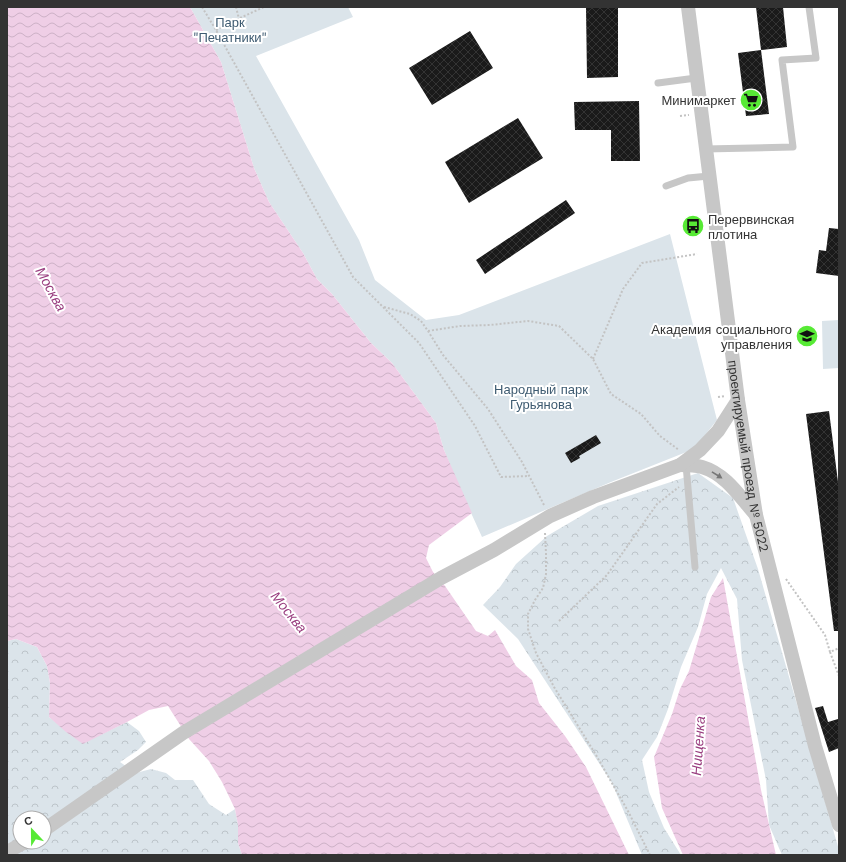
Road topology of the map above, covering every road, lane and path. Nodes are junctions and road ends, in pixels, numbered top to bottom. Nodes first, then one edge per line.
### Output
1 (202, 7) edge
2 (236, 7) edge
3 (264, 7) edge
4 (688, 7) edge
5 (809, 7) edge
6 (239, 19) junction
7 (216, 30) junction
8 (696, 78) junction
9 (658, 83) dead end
10 (705, 149) junction
11 (709, 176) junction
12 (666, 186) dead end
13 (697, 254) dead end
14 (383, 307) junction
15 (428, 331) junction
16 (593, 359) junction
17 (738, 400) junction
18 (683, 461) junction
19 (529, 476) junction
20 (688, 480) junction
21 (756, 515) junction
22 (547, 518) junction
23 (695, 567) dead end
24 (785, 577) dead end
25 (559, 621) dead end
26 (839, 648) edge
27 (830, 652) junction
28 (839, 676) edge
29 (52, 824) edge
30 (839, 825) edge
31 (650, 855) edge

1 - 7 path
2 - 6 path
3 - 6 path
4 - 8 street, проектируемый проезд № 5022
5 - 10 lane
6 - 7 path
7 - 14 path
8 - 9 lane
8 - 10 street, проектируемый проезд № 5022
10 - 11 street, проектируемый проезд № 5022
11 - 12 lane
11 - 17 street, проектируемый проезд № 5022
13 - 16 path
14 - 15 path
14 - 19 path
15 - 16 path
15 - 19 path
16 - 18 path
17 - 18 street
17 - 21 street, проектируемый проезд № 5022
18 - 20 lane
18 -> 21 street
18 - 22 street
19 - 22 path
20 - 23 lane
20 - 25 path
21 - 30 street, проектируемый проезд № 5022
22 - 29 street
22 - 31 path
24 - 27 path
26 - 27 path
27 - 28 path

